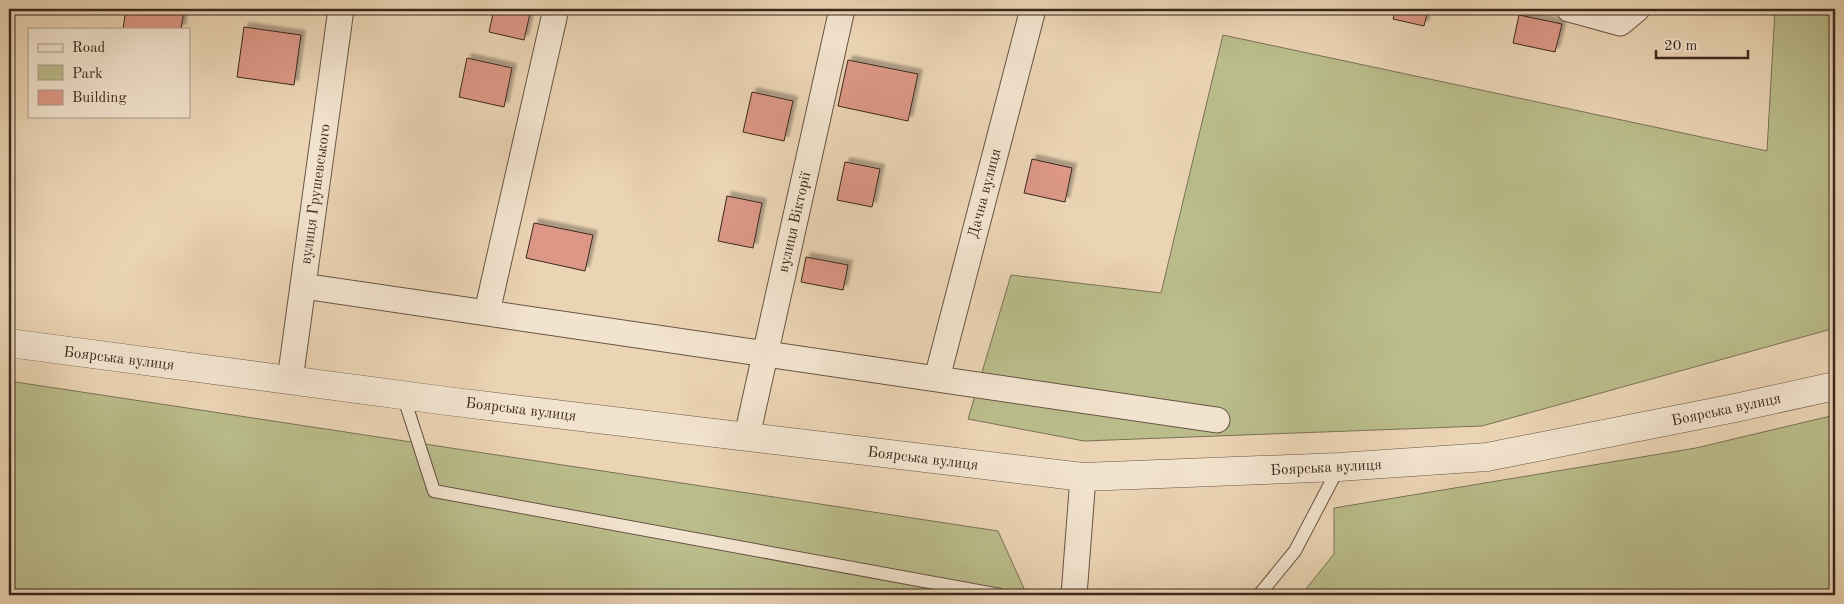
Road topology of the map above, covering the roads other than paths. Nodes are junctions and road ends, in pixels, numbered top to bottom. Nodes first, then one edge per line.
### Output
1 (341, 9) edge
2 (556, 9) edge
3 (842, 9) edge
4 (1033, 9) edge
5 (1569, 9) edge
6 (1638, 9) edge
7 (303, 286) junction
8 (487, 312) junction
9 (9, 343) edge
10 (764, 353) junction
11 (936, 378) junction
12 (290, 380) junction
13 (1835, 386) edge
14 (403, 395) junction
15 (1217, 420) dead end
16 (747, 436) junction
17 (1339, 467) junction
18 (1083, 477) junction
19 (964, 592) edge
20 (1000, 595) edge
21 (1074, 595) edge
22 (1259, 595) edge

1 - 7 street, вулиця Грушевського
2 - 8 street
3 - 10 street, вулиця Вікторії
4 - 11 street, Дачна вулиця
5 - 6 street
7 - 8 street
7 - 12 street, вулиця Грушевського
8 - 10 street
9 - 12 street, Боярська вулиця
10 - 11 street
10 - 16 street, вулиця Вікторії
11 - 15 street
12 - 14 street, Боярська вулиця
13 - 17 street, Боярська вулиця
14 - 16 street, Боярська вулиця
14 - 19 lane
16 - 18 street, Боярська вулиця
17 - 18 street, Боярська вулиця
17 - 22 lane
18 - 21 street
19 - 20 lane

